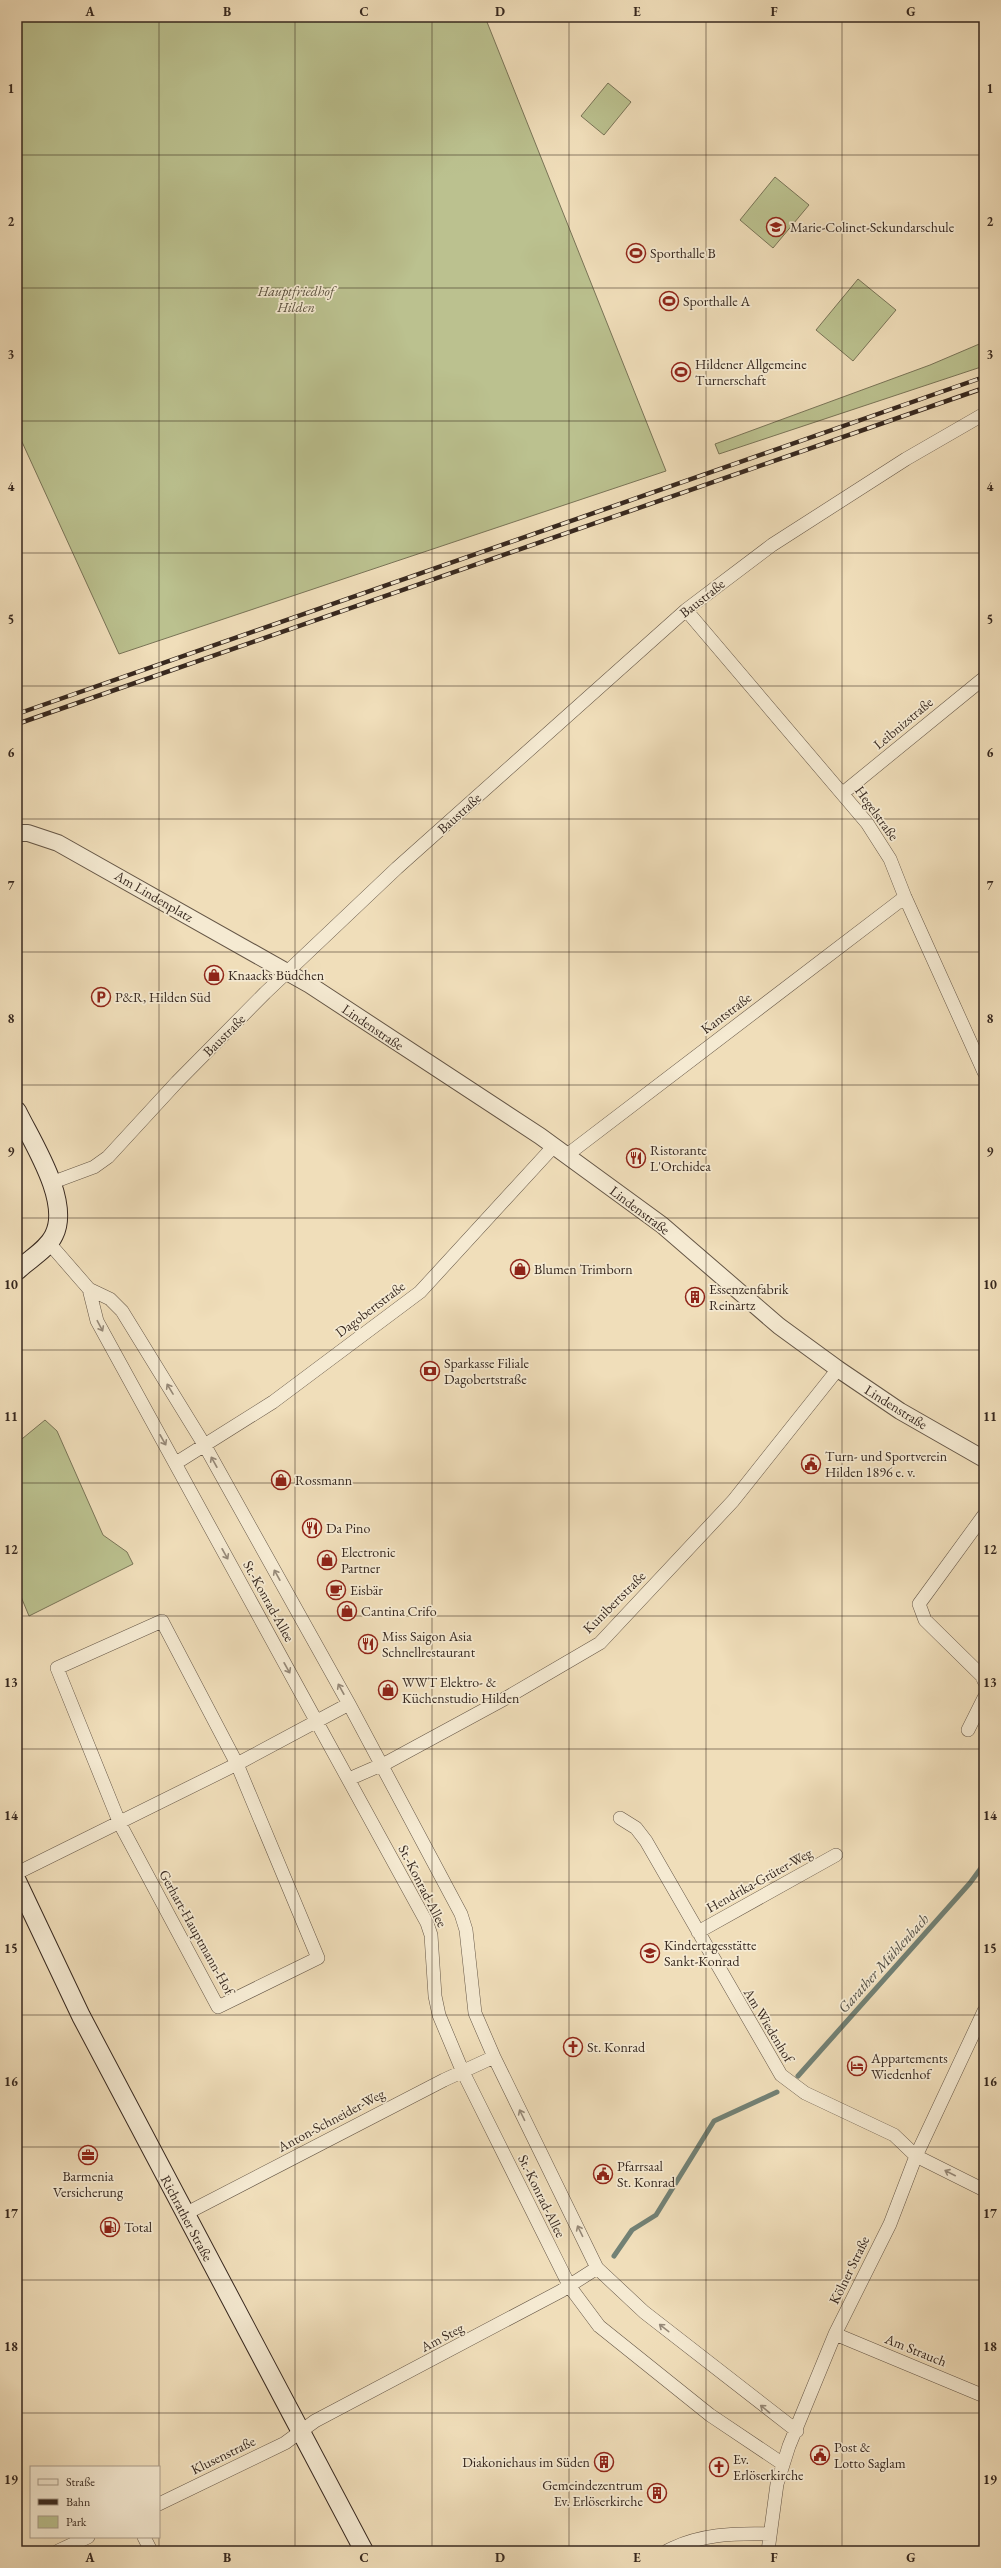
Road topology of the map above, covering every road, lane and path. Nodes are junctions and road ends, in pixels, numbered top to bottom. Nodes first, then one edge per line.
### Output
1 (984, 414) edge
2 (686, 610) junction
3 (984, 678) edge
4 (843, 793) junction
5 (17, 833) edge
6 (905, 897) junction
7 (287, 973) junction
8 (984, 1072) edge
9 (17, 1111) edge
10 (561, 1151) junction
11 (51, 1183) junction
12 (49, 1243) junction
13 (17, 1271) edge
14 (89, 1289) junction
15 (838, 1369) junction
16 (205, 1446) junction
17 (984, 1459) edge
18 (176, 1463) junction
19 (984, 1515) edge
20 (984, 1681) edge
21 (984, 1698) edge
22 (349, 1704) junction
23 (317, 1722) junction
24 (968, 1730) dead end
25 (237, 1764) junction
26 (382, 1765) junction
27 (349, 1779) junction
28 (620, 1818) dead end
29 (120, 1824) junction
30 (836, 1855) dead end
31 (17, 1873) edge
32 (17, 1881) edge
33 (698, 1932) junction
34 (984, 2011) edge
35 (494, 2057) junction
36 (462, 2070) junction
37 (916, 2156) junction
38 (984, 2190) edge
39 (185, 2214) junction
40 (597, 2268) junction
41 (570, 2287) junction
42 (835, 2334) junction
43 (984, 2396) edge
44 (797, 2431) junction
45 (300, 2433) junction
46 (783, 2464) junction
47 (160, 2504) edge
48 (770, 2534) junction
49 (86, 2538) edge
50 (144, 2538) edge
51 (58, 2551) edge
52 (151, 2551) edge
53 (364, 2551) edge
54 (667, 2551) edge
55 (768, 2551) edge

1 - 2 street, Baustraße
2 - 4 street, Hegelstraße
2 - 7 street, Baustraße
3 - 4 street, Leibnizstraße
4 - 6 street, Hegelstraße
5 - 7 street, Am Lindenplatz
6 - 8 street, Hegelstraße
6 - 10 street, Kantstraße
7 - 10 street, Lindenstraße
7 - 11 street, Baustraße
9 - 11 main road
10 - 15 street, Lindenstraße
10 - 16 street, Dagobertstraße
11 - 12 main road
12 - 13 main road
12 - 14 street, St.-Konrad-Allee
16 -> 14 street, St.-Konrad-Allee
14 -> 18 street, St.-Konrad-Allee
15 - 17 street, Lindenstraße
15 - 26 street, Kunibertstraße
16 - 18 street, Dagobertstraße
22 -> 16 street, St.-Konrad-Allee
18 -> 23 street, St.-Konrad-Allee
19 - 20 street
21 - 24 street
22 - 23 street
22 - 26 street, St.-Konrad-Allee
23 - 25 street
23 - 27 street, St.-Konrad-Allee
25 - 29 street
25 - 29 street, Gerhart-Hauptmann-Hof
25 - 29 street, Gerhart-Hauptmann-Hof
26 - 27 street, Kunibertstraße
26 - 35 street, St.-Konrad-Allee
27 - 36 street, St.-Konrad-Allee
28 - 33 street, Am Wiedenhof
29 - 31 street
30 - 33 street, Hendrika-Grüter-Weg
32 - 39 main road, Richrather Straße
33 - 37 street, Am Wiedenhof
34 - 37 street, Kölner Straße
35 - 36 street, Anton-Schneider-Weg
40 -> 35 street, St.-Konrad-Allee
36 - 39 street, Anton-Schneider-Weg
36 - 41 street, St.-Konrad-Allee
38 -> 37 street, Am Wiedenhof
37 - 42 street, Kölner Straße
39 - 45 main road, Richrather Straße
40 - 41 street, Am Steg
44 -> 40 street, St.-Konrad-Allee
41 - 45 street, Am Steg
41 - 46 street, St.-Konrad-Allee
42 - 43 street, Am Strauch
42 - 44 street, Kölner Straße
44 - 46 street, Kölner Straße
45 - 47 street, Klusenstraße
45 - 53 main road, Richrather Straße
46 - 48 street, Kölner Straße
48 - 54 street
48 - 55 street, Kölner Straße
49 - 51 street
50 - 52 street

